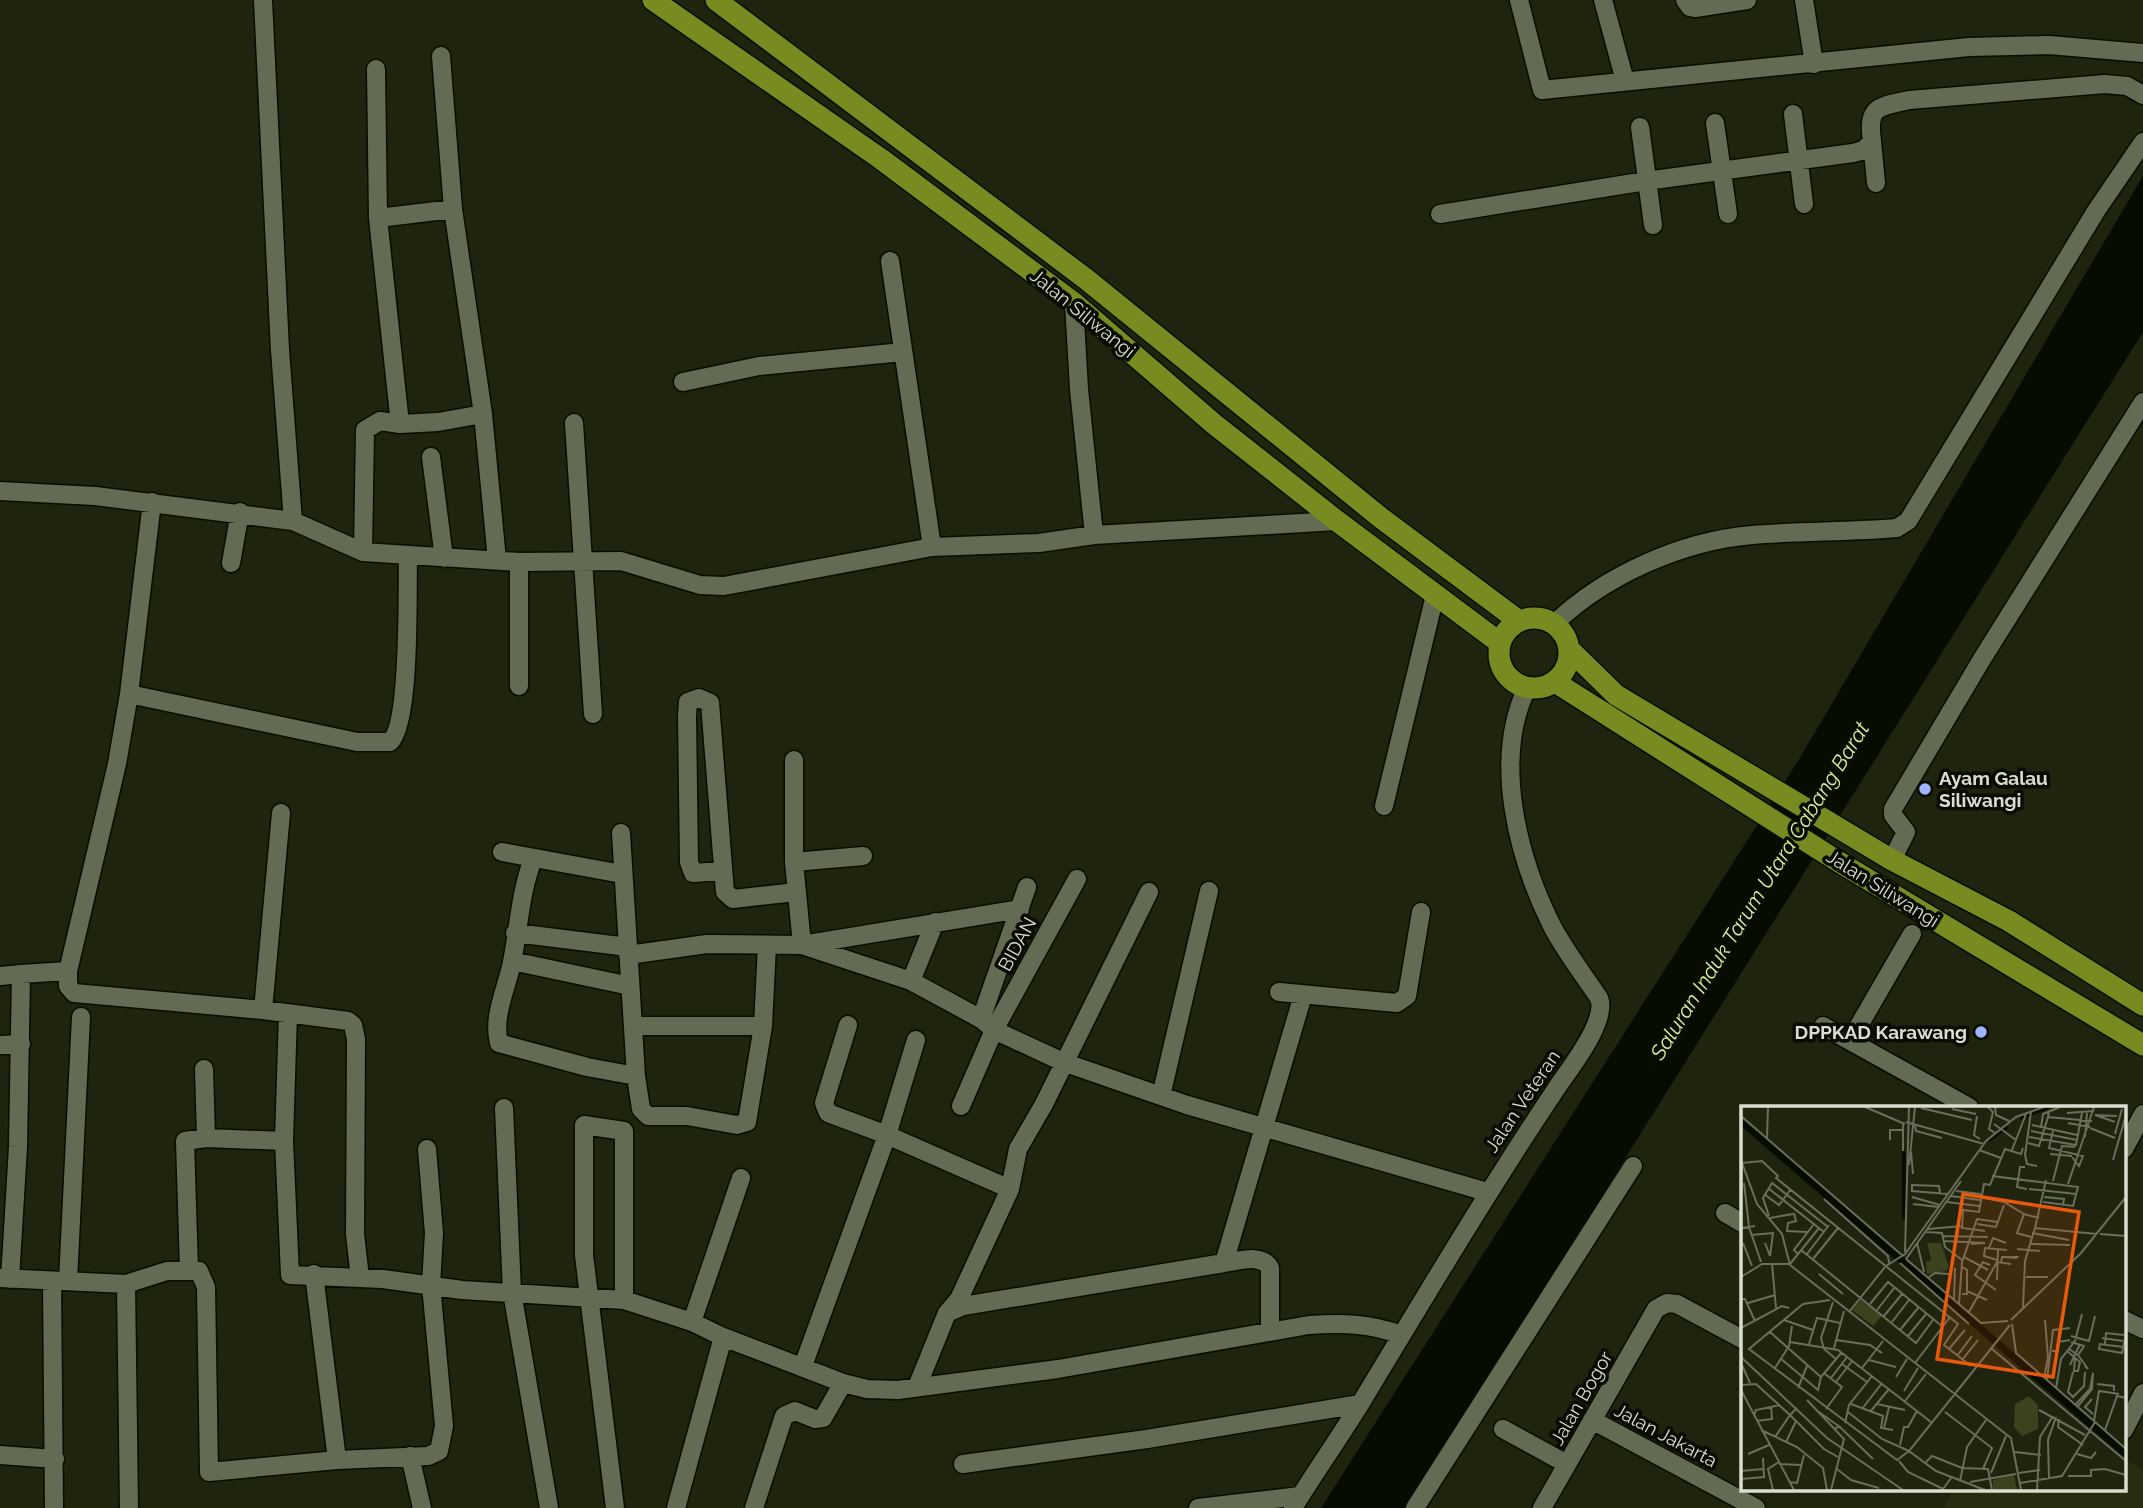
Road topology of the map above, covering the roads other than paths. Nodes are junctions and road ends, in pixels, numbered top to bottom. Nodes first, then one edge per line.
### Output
1 (263, 0) edge
2 (653, 0) edge
3 (716, 0) edge
4 (1519, 0) edge
5 (1603, 0) edge
6 (1685, 0) edge
7 (1747, 0) edge
8 (1804, 0) edge
9 (2143, 53) edge
10 (440, 56) dead end
11 (1814, 64) junction
12 (376, 69) dead end
13 (1625, 80) junction
14 (2143, 95) edge
15 (1793, 114) dead end
16 (1715, 123) dead end
17 (1640, 127) dead end
18 (1872, 141) junction
19 (2143, 142) edge
20 (1799, 161) junction
21 (1722, 171) junction
22 (1646, 181) junction
23 (1876, 183) dead end
24 (1804, 204) dead end
25 (453, 209) junction
26 (1440, 214) dead end
27 (1728, 214) dead end
28 (378, 218) junction
29 (1653, 225) dead end
30 (890, 261) dead end
31 (1074, 303) junction
32 (903, 352) junction
33 (683, 382) dead end
34 (2143, 402) edge
35 (483, 414) junction
36 (574, 423) dead end
37 (400, 424) junction
38 (431, 457) dead end
39 (0, 491) edge
40 (152, 502) junction
41 (240, 512) junction
42 (293, 521) junction
43 (1337, 521) junction
44 (1094, 535) junction
45 (932, 547) junction
46 (363, 552) junction
47 (408, 556) junction
48 (444, 558) junction
49 (497, 560) junction
50 (585, 561) junction
51 (519, 562) junction
52 (232, 563) dead end
53 (1435, 595) junction
54 (1519, 621) junction
55 (1554, 624) junction
56 (1500, 643) junction
57 (1569, 649) junction
58 (1555, 682) junction
59 (519, 686) dead end
60 (1527, 688) junction
61 (129, 694) junction
62 (593, 714) dead end
63 (794, 760) dead end
64 (1384, 806) dead end
65 (281, 813) dead end
66 (621, 833) dead end
67 (502, 852) dead end
68 (863, 856) dead end
69 (533, 859) junction
70 (1892, 860) junction
71 (794, 862) junction
72 (722, 871) junction
73 (622, 874) junction
74 (1077, 879) dead end
75 (1027, 887) dead end
76 (1209, 891) dead end
77 (796, 892) junction
78 (1149, 892) dead end
79 (1020, 909) junction
80 (1421, 912) dead end
81 (2009, 921) junction
82 (935, 922) junction
83 (515, 933) junction
84 (1912, 934) dead end
85 (767, 945) junction
86 (802, 946) junction
87 (628, 951) junction
88 (1991, 952) junction
89 (512, 961) junction
90 (68, 971) junction
91 (21, 974) junction
92 (0, 976) edge
93 (911, 981) junction
94 (630, 986) junction
95 (1279, 992) dead end
96 (1303, 995) junction
97 (2143, 1005) edge
98 (263, 1010) junction
99 (288, 1013) junction
100 (81, 1017) dead end
101 (848, 1025) dead end
102 (987, 1025) junction
103 (633, 1026) junction
104 (763, 1026) junction
105 (1823, 1026) dead end
106 (916, 1040) dead end
107 (1850, 1041) junction
108 (21, 1044) junction
109 (0, 1045) edge
110 (2143, 1045) edge
111 (1063, 1062) junction
112 (204, 1069) dead end
113 (636, 1076) junction
114 (1161, 1097) junction
115 (961, 1106) dead end
116 (1967, 1106) edge
117 (504, 1108) dead end
118 (2143, 1114) edge
119 (1263, 1127) junction
120 (887, 1135) junction
121 (206, 1138) junction
122 (284, 1141) junction
123 (2126, 1145) edge
124 (427, 1149) dead end
125 (1633, 1166) dead end
126 (741, 1178) dead end
127 (1010, 1189) junction
128 (1487, 1192) junction
129 (1725, 1213) dead end
130 (1741, 1222) edge
131 (1224, 1263) junction
132 (189, 1270) junction
133 (314, 1274) junction
134 (360, 1278) junction
135 (5, 1279) edge
136 (60, 1281) junction
137 (125, 1284) junction
138 (430, 1285) junction
139 (512, 1292) junction
140 (587, 1297) junction
141 (624, 1300) junction
142 (947, 1313) junction
143 (2126, 1321) edge
144 (692, 1322) junction
145 (2143, 1329) edge
146 (1270, 1330) junction
147 (1401, 1335) junction
148 (723, 1337) junction
149 (1741, 1338) edge
150 (803, 1366) junction
151 (843, 1383) junction
152 (917, 1387) junction
153 (2143, 1393) edge
154 (1360, 1404) junction
155 (1592, 1420) junction
156 (2126, 1426) edge
157 (1503, 1429) dead end
158 (0, 1455) edge
159 (410, 1456) junction
160 (55, 1459) junction
161 (337, 1460) junction
162 (963, 1464) dead end
163 (1567, 1464) junction
164 (1727, 1501) edge
165 (1296, 1502) edge
166 (54, 1508) edge
167 (129, 1508) edge
168 (422, 1508) edge
169 (548, 1508) edge
170 (615, 1508) edge
171 (677, 1508) edge
172 (754, 1508) edge
173 (1198, 1508) edge
174 (1415, 1508) edge
175 (1542, 1508) edge
176 (1756, 1508) edge

1 - 42 street
2 - 31 main road, Jalan Siliwangi
3 - 54 main road, Jalan Siliwangi
4 - 13 street
5 - 13 street
6 - 7 street
8 - 11 street
9 - 11 street
10 - 25 street
11 - 13 street
12 - 28 street
14 - 18 street
15 - 20 street
16 - 21 street
17 - 22 street
18 - 20 street
18 - 23 street
19 - 55 street
20 - 21 street
20 - 24 street
21 - 22 street
21 - 27 street
22 - 26 street
22 - 29 street
25 - 28 street
25 - 35 street
28 - 37 street
30 - 32 street
31 - 43 main road, Jalan Siliwangi
31 - 44 street
32 - 33 street
32 - 45 street
34 - 70 street
35 - 37 street
35 - 49 street
36 - 50 street
37 - 46 street
38 - 48 street
39 - 40 street
40 - 41 street
40 - 61 street
41 - 42 street
41 - 52 street
42 - 46 street
43 - 44 street
43 - 53 main road, Jalan Siliwangi
44 - 45 street
45 - 50 street
46 - 47 street
47 - 48 street
47 - 61 street
48 - 49 street
49 - 51 street
50 - 51 street
50 - 62 street
51 - 59 street
53 - 56 main road, Jalan Siliwangi
53 - 64 street
54 - 55 main road
54 - 56 main road
55 - 57 main road
56 - 60 main road
57 - 58 main road
57 - 70 main road, Jalan Siliwangi
58 - 60 main road
58 - 88 main road, Jalan Siliwangi
60 - 128 street, Jalan Veteran
61 - 90 street
63 - 71 street
65 - 98 street
66 - 73 street
67 - 69 street
68 - 71 street
69 - 73 street
69 - 83 street
70 - 81 main road, Jalan Siliwangi
71 - 77 street
72 - 72 street
72 - 77 street
73 - 87 street
74 - 102 street, BIDAN
75 - 79 street
76 - 114 street
77 - 86 street
78 - 111 street
79 - 82 street
79 - 102 street
80 - 96 street
81 - 88 main road
81 - 97 main road, Jalan Siliwangi
82 - 86 street
82 - 93 street
83 - 87 street
83 - 89 street
84 - 107 street
85 - 86 street
85 - 87 street
85 - 104 street
86 - 93 street
87 - 94 street
88 - 110 main road, Jalan Siliwangi
89 - 94 street
89 - 113 street
90 - 91 street
90 - 98 street
91 - 92 street
91 - 108 street
93 - 102 street
94 - 103 street
95 - 96 street
96 - 119 street
98 - 99 street
99 - 122 street
99 - 134 street
100 - 136 street
101 - 120 street
102 - 111 street
102 - 115 street
103 - 104 street
103 - 113 street
104 - 113 street
105 - 107 street
106 - 120 street
107 - 116 street
108 - 109 street
108 - 135 street
111 - 114 street
111 - 127 street
112 - 121 street
114 - 119 street
117 - 139 street
118 - 123 street
119 - 128 street
119 - 131 street
120 - 127 street
120 - 150 street
121 - 122 street
121 - 132 street
122 - 133 street
124 - 138 street
125 - 174 street
126 - 144 street
127 - 142 street
128 - 147 street, Jalan Veteran
129 - 130 street
131 - 142 street
131 - 146 street
132 - 137 street
132 - 161 street
133 - 134 street
133 - 161 street
134 - 138 street
135 - 136 street
136 - 137 street
136 - 160 street
137 - 167 street
138 - 139 street
138 - 159 street
139 - 140 street
139 - 169 street
140 - 141 street
140 - 141 street
140 - 170 street
141 - 144 street
142 - 152 street
143 - 145 street
144 - 148 street
146 - 147 street
146 - 152 street
147 - 154 street, Jalan Veteran
148 - 150 street
148 - 171 street
149 - 155 street, Jalan Bogor
150 - 151 street
151 - 152 street
151 - 172 street
153 - 156 street
154 - 162 street
154 - 165 street, Jalan Veteran
155 - 163 street, Jalan Bogor
155 - 164 street, Jalan Jakarta
157 - 163 street
158 - 160 street
159 - 161 street
159 - 168 street
160 - 166 street
163 - 175 street, Jalan Bogor
164 - 176 street, Jalan Jakarta
165 - 173 street

